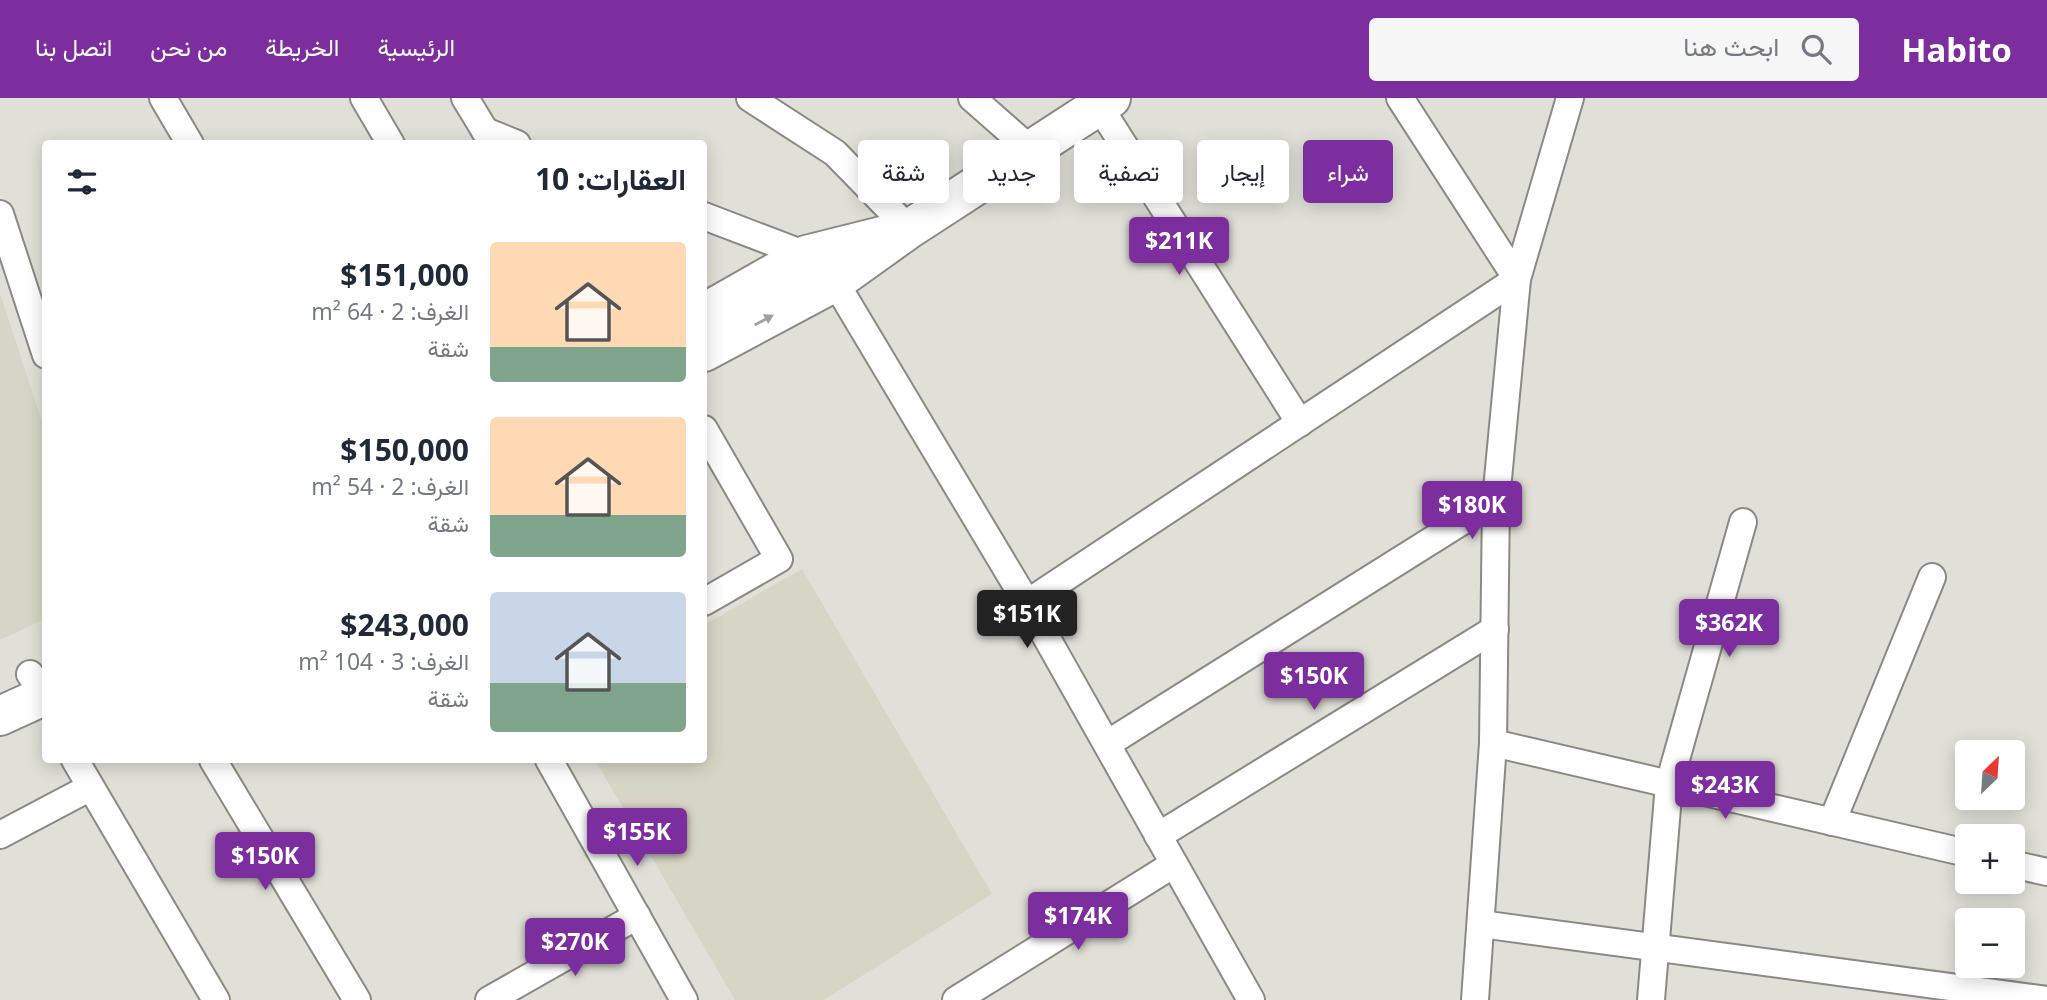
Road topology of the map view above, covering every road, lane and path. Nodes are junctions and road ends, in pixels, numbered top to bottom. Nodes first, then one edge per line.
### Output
1 (163, 98) edge
2 (364, 98) edge
3 (465, 98) edge
4 (750, 98) edge
5 (972, 98) edge
6 (1400, 98) edge
7 (1570, 98) edge
8 (1105, 102) edge
9 (489, 137) edge
10 (188, 140) edge
11 (389, 140) edge
12 (1020, 140) edge
13 (1046, 140) edge
14 (963, 194) edge
15 (0, 214) edge
16 (707, 217) edge
17 (909, 229) junction
18 (806, 255) junction
19 (1517, 279) junction
20 (835, 282) junction
21 (707, 311) edge
22 (42, 343) edge
23 (707, 350) edge
24 (1300, 423) junction
25 (707, 434) edge
26 (1496, 500) junction
27 (1743, 522) dead end
28 (1932, 577) dead end
29 (707, 600) edge
30 (1027, 603) junction
31 (1494, 629) junction
32 (35, 686) edge
33 (0, 716) edge
34 (1493, 743) junction
35 (1107, 744) junction
36 (76, 763) edge
37 (215, 763) edge
38 (551, 763) edge
39 (1670, 784) junction
40 (89, 788) junction
41 (1832, 822) junction
42 (0, 835) edge
43 (1158, 836) junction
44 (1955, 850) edge
45 (1174, 864) junction
46 (2025, 867) edge
47 (2047, 872) edge
48 (637, 916) junction
49 (1480, 924) junction
50 (1655, 946) junction
51 (216, 1000) edge
52 (358, 1000) edge
53 (489, 1000) edge
54 (684, 1000) edge
55 (956, 1000) edge
56 (1251, 1000) edge
57 (1475, 1000) edge
58 (1651, 1000) edge
59 (2047, 1000) edge

1 - 10 street
2 - 11 street
3 - 9 street
4 - 17 street
5 - 12 street
6 - 19 street
7 - 19 street
8 - 13 street
8 - 24 street
14 - 17 street
15 - 22 street
16 - 18 street
17 - 18 street
17 - 20 street
18 - 21 street
19 - 24 street
19 - 26 street
23 -> 20 street
20 - 30 street
24 - 30 street
25 - 29 street
26 - 31 street
26 - 35 street
27 - 39 street
28 - 41 street
30 - 35 street
31 - 34 street
31 - 43 street
32 - 33 street
34 - 39 street
34 - 49 street
35 - 43 street
36 - 40 street
37 - 52 street
38 - 48 street
39 - 41 street
39 - 50 street
40 - 42 street
40 - 51 street
41 - 44 street
43 - 45 street
45 - 55 street
45 - 56 street
46 - 47 street
48 - 53 street
48 - 54 street
49 - 50 street
49 - 57 street
50 - 58 street
50 - 59 street

